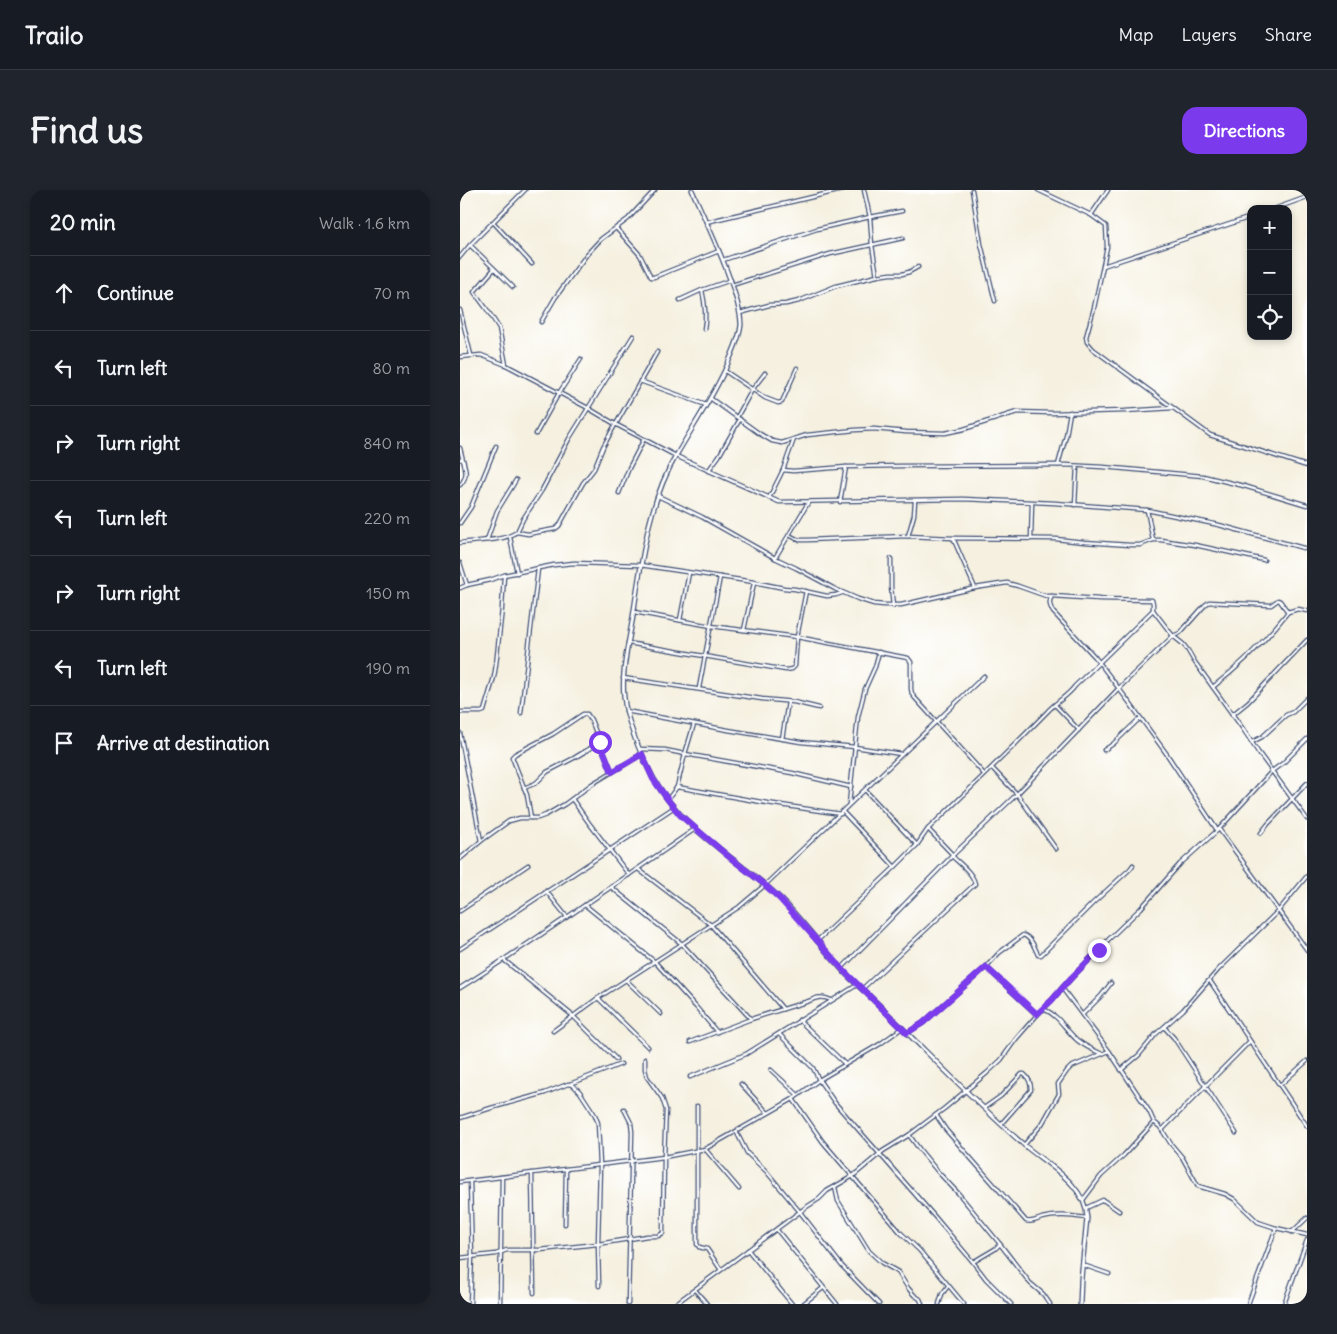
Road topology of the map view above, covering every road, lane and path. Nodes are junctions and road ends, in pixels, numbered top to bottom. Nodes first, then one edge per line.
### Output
1 (525, 190) edge
2 (655, 190) edge
3 (692, 190) edge
4 (842, 190) edge
5 (864, 190) edge
6 (972, 190) edge
7 (1038, 190) edge
8 (1108, 190) edge
9 (1307, 197) edge
10 (1285, 205) edge
11 (902, 211) dead end
12 (1091, 214) junction
13 (870, 217) junction
14 (1247, 218) edge
15 (493, 222) junction
16 (706, 222) junction
17 (616, 228) junction
18 (903, 238) dead end
19 (470, 245) junction
20 (872, 245) junction
21 (719, 251) junction
22 (460, 257) edge
23 (723, 260) junction
24 (532, 264) dead end
25 (1103, 266) junction
26 (918, 267) dead end
27 (494, 269) junction
28 (877, 276) junction
29 (730, 280) junction
30 (732, 285) junction
31 (513, 287) dead end
32 (702, 290) junction
33 (680, 300) dead end
34 (995, 302) dead end
35 (460, 310) edge
36 (740, 313) junction
37 (541, 322) dead end
38 (704, 329) dead end
39 (633, 336) dead end
40 (657, 352) dead end
41 (471, 355) junction
42 (460, 357) edge
43 (582, 359) dead end
44 (506, 365) junction
45 (797, 368) dead end
46 (725, 371) junction
47 (765, 373) dead end
48 (640, 381) junction
49 (752, 390) junction
50 (559, 393) junction
51 (710, 398) junction
52 (706, 405) junction
53 (588, 408) junction
54 (1174, 408) junction
55 (1070, 412) junction
56 (738, 418) junction
57 (616, 424) junction
58 (536, 434) dead end
59 (644, 439) junction
60 (794, 439) junction
61 (496, 446) dead end
62 (460, 448) edge
63 (676, 456) junction
64 (461, 460) edge
65 (1058, 465) junction
66 (1077, 466) junction
67 (1307, 466) edge
68 (846, 467) junction
69 (783, 470) junction
70 (708, 471) junction
71 (516, 480) dead end
72 (460, 485) edge
73 (619, 493) dead end
74 (657, 495) junction
75 (768, 499) junction
76 (915, 500) junction
77 (840, 502) junction
78 (1032, 502) junction
79 (808, 503) junction
80 (1074, 505) junction
81 (1307, 505) edge
82 (1147, 510) junction
83 (460, 523) edge
84 (517, 532) junction
85 (789, 535) junction
86 (510, 536) junction
87 (908, 536) junction
88 (953, 538) junction
89 (1031, 539) junction
90 (487, 540) junction
91 (1153, 540) junction
92 (460, 543) edge
93 (1307, 549) edge
94 (775, 558) junction
95 (891, 559) dead end
96 (1264, 560) dead end
97 (460, 563) edge
98 (640, 565) junction
99 (538, 569) junction
100 (517, 573) junction
101 (689, 573) junction
102 (504, 575) junction
103 (720, 577) junction
104 (754, 582) junction
105 (467, 585) junction
106 (460, 588) edge
107 (975, 588) junction
108 (806, 591) junction
109 (844, 592) junction
110 (1052, 596) junction
111 (893, 606) junction
112 (1153, 610) junction
113 (1307, 611) edge
114 (634, 612) junction
115 (1288, 612) junction
116 (680, 620) junction
117 (711, 626) junction
118 (744, 630) junction
119 (1172, 636) junction
120 (797, 637) junction
121 (1307, 640) edge
122 (628, 643) junction
123 (879, 652) junction
124 (705, 656) junction
125 (1099, 662) junction
126 (984, 676) dead end
127 (623, 678) junction
128 (1213, 687) junction
129 (1118, 688) junction
130 (699, 689) junction
131 (1307, 698) edge
132 (788, 702) junction
133 (1055, 705) junction
134 (819, 708) dead end
135 (626, 711) junction
136 (460, 712) edge
137 (521, 713) dead end
138 (1232, 715) junction
139 (1141, 719) junction
140 (936, 722) junction
141 (694, 724) junction
142 (1078, 730) junction
143 (460, 734) edge
144 (782, 738) junction
145 (1307, 739) edge
146 (600, 742) junction
147 (1252, 742) junction
148 (855, 747) junction
149 (640, 749) junction
150 (1104, 750) dead end
151 (642, 754) junction
152 (685, 754) junction
153 (902, 754) junction
154 (991, 768) junction
155 (1272, 771) junction
156 (612, 772) junction
157 (985, 774) junction
158 (1307, 783) edge
159 (677, 787) junction
160 (851, 787) junction
161 (524, 788) junction
162 (864, 789) junction
163 (1017, 794) junction
164 (572, 799) junction
165 (1292, 799) junction
166 (668, 800) junction
167 (849, 805) junction
168 (673, 808) junction
169 (842, 813) junction
170 (531, 818) junction
171 (1307, 819) edge
172 (695, 828) junction
173 (928, 829) junction
174 (1218, 829) junction
175 (1261, 833) dead end
176 (482, 841) junction
177 (916, 845) junction
178 (1056, 849) dead end
179 (609, 850) junction
180 (952, 856) junction
181 (460, 859) edge
182 (528, 865) dead end
183 (1133, 865) dead end
184 (895, 867) junction
185 (638, 869) junction
186 (629, 875) junction
187 (1307, 876) edge
188 (765, 885) junction
189 (611, 887) junction
190 (546, 891) junction
191 (585, 905) junction
192 (460, 910) edge
193 (1279, 910) junction
194 (567, 917) junction
195 (711, 925) junction
196 (817, 941) junction
197 (682, 944) junction
198 (460, 949) edge
199 (1307, 950) edge
200 (504, 960) junction
201 (655, 962) junction
202 (986, 967) junction
203 (841, 969) junction
204 (626, 980) junction
205 (1210, 981) junction
206 (1111, 983) dead end
207 (857, 985) junction
208 (460, 988) edge
209 (1062, 988) junction
210 (862, 989) junction
211 (598, 998) junction
212 (831, 1000) junction
213 (1044, 1008) junction
214 (783, 1009) junction
215 (661, 1014) dead end
216 (1037, 1014) junction
217 (1082, 1015) junction
218 (574, 1016) junction
219 (751, 1019) junction
220 (799, 1020) junction
221 (1164, 1027) junction
222 (902, 1028) junction
223 (553, 1030) dead end
224 (717, 1032) junction
225 (907, 1033) junction
226 (779, 1034) junction
227 (1250, 1041) junction
228 (690, 1042) dead end
229 (648, 1047) dead end
230 (1108, 1051) junction
231 (1102, 1054) junction
232 (645, 1059) dead end
233 (616, 1060) dead end
234 (1307, 1061) edge
235 (621, 1064) dead end
236 (845, 1064) junction
237 (771, 1070) dead end
238 (1121, 1070) junction
239 (690, 1077) dead end
240 (819, 1080) junction
241 (568, 1084) junction
242 (741, 1084) dead end
243 (1205, 1085) junction
244 (1280, 1085) junction
245 (966, 1091) junction
246 (798, 1095) junction
247 (793, 1099) junction
248 (697, 1106) dead end
249 (984, 1108) junction
250 (624, 1109) dead end
251 (768, 1113) junction
252 (936, 1115) junction
253 (460, 1118) edge
254 (1154, 1122) junction
255 (1001, 1124) junction
256 (1307, 1126) edge
257 (1162, 1130) junction
258 (736, 1131) junction
259 (1236, 1133) dead end
260 (909, 1135) junction
261 (1024, 1145) junction
262 (705, 1149) junction
263 (696, 1152) junction
264 (879, 1154) junction
265 (664, 1157) junction
266 (632, 1161) junction
267 (600, 1165) junction
268 (566, 1169) junction
269 (532, 1173) junction
270 (853, 1176) junction
271 (502, 1177) junction
272 (470, 1181) junction
273 (460, 1182) edge
274 (835, 1187) junction
275 (738, 1189) dead end
276 (1082, 1200) junction
277 (1086, 1208) junction
278 (800, 1212) junction
279 (1119, 1212) dead end
280 (1087, 1218) junction
281 (1307, 1218) edge
282 (565, 1224) dead end
283 (1276, 1228) junction
284 (777, 1230) junction
285 (1292, 1232) junction
286 (1307, 1235) edge
287 (629, 1240) junction
288 (1307, 1240) edge
289 (598, 1244) junction
290 (1000, 1244) junction
291 (534, 1250) junction
292 (748, 1250) junction
293 (501, 1252) junction
294 (472, 1257) junction
295 (460, 1258) edge
296 (973, 1262) junction
297 (1083, 1265) junction
298 (721, 1270) junction
299 (1109, 1274) dead end
300 (598, 1286) dead end
301 (948, 1286) junction
302 (824, 1288) junction
303 (695, 1290) junction
304 (534, 1293) dead end
305 (470, 1304) edge
306 (500, 1304) edge
307 (628, 1304) edge
308 (675, 1304) edge
309 (706, 1304) edge
310 (792, 1304) edge
311 (803, 1304) edge
312 (837, 1304) edge
313 (879, 1304) edge
314 (922, 1304) edge
315 (939, 1304) edge
316 (964, 1304) edge
317 (1011, 1304) edge
318 (1050, 1304) edge
319 (1080, 1304) edge
320 (1248, 1304) edge
321 (1284, 1304) edge

1 - 15 street
2 - 17 street
3 - 16 street
4 - 16 street
5 - 13 street
6 - 34 street
7 - 12 street
8 - 12 street
9 - 10 street
11 - 13 street
12 - 25 street
13 - 20 street
13 - 23 street
14 - 25 street
15 - 19 street
15 - 24 street
16 - 21 street
17 - 21 street
17 - 37 street
18 - 20 street
19 - 22 street
19 - 27 street
20 - 28 street
20 - 30 street
21 - 23 street
23 - 29 street
25 - 54 street
26 - 28 street
27 - 31 street
27 - 44 street
28 - 36 street
29 - 30 street
29 - 32 street
30 - 36 street
32 - 33 street
32 - 38 street
35 - 41 street
36 - 46 street
39 - 53 street
40 - 48 street
41 - 42 street
41 - 44 street
43 - 50 street
44 - 50 street
45 - 49 street
46 - 49 street
46 - 51 street
47 - 49 street
48 - 52 street
48 - 57 street
49 - 56 street
50 - 53 street
50 - 58 street
51 - 52 street
51 - 56 street
52 - 63 street
53 - 57 street
53 - 84 street
54 - 55 street
54 - 67 street
55 - 60 street
55 - 65 street
56 - 60 street
56 - 70 street
57 - 59 street
57 - 84 street
59 - 63 street
59 - 73 street
60 - 69 street
61 - 83 street
62 - 64 street
63 - 70 street
63 - 74 street
64 - 72 street
65 - 66 street
65 - 68 street
66 - 80 street
66 - 81 street
68 - 69 street
68 - 77 street
69 - 75 street
70 - 75 street
71 - 90 street
74 - 94 street
74 - 98 street
75 - 79 street
76 - 77 street
76 - 78 street
76 - 87 street
77 - 79 street
78 - 80 street
78 - 89 street
79 - 85 street
80 - 82 street
82 - 91 street
82 - 93 street
84 - 86 street
85 - 87 street
85 - 94 street
86 - 90 street
86 - 100 street
87 - 88 street
88 - 89 street
88 - 107 street
89 - 91 street
90 - 92 street
91 - 96 street
94 - 109 street
95 - 111 street
97 - 105 street
98 - 99 street
98 - 101 street
98 - 114 street
99 - 100 street
99 - 137 street
100 - 102 street
101 - 103 street
101 - 116 street
102 - 105 street
102 - 136 street
103 - 104 street
103 - 117 street
104 - 108 street
104 - 118 street
105 - 106 street
107 - 110 street
107 - 111 street
108 - 109 street
108 - 120 street
109 - 111 street
110 - 112 street
110 - 125 street
112 - 119 street
112 - 125 street
113 - 115 street
114 - 116 street
114 - 122 street
115 - 119 street
115 - 128 street
116 - 117 street
117 - 118 street
117 - 124 street
118 - 120 street
119 - 128 street
119 - 129 street
120 - 123 street
120 - 124 street
121 - 138 street
122 - 124 street
122 - 127 street
123 - 140 street
123 - 148 street
124 - 130 street
125 - 129 street
125 - 133 street
126 - 140 street
127 - 130 street
127 - 135 street
128 - 138 street
129 - 139 street
129 - 142 street
130 - 132 street
131 - 147 street
132 - 134 street
132 - 144 street
133 - 142 street
133 - 154 street
135 - 141 street
135 - 149 street
138 - 147 street
139 - 150 street
139 - 174 street
140 - 153 street
140 - 157 street
141 - 144 street
141 - 152 street
142 - 163 street
143 - 176 street
144 - 148 street
145 - 155 street
146 - 156 street
146 - 161 street
146 - 161 street
147 - 155 street
148 - 153 street
148 - 160 street
149 - 151 street
149 - 152 street
151 - 156 street
151 - 166 street
152 - 159 street
152 - 160 street
153 - 162 street
154 - 157 street
154 - 163 street
155 - 165 street
155 - 174 street
156 - 164 street
157 - 173 street
158 - 165 street
159 - 166 street
159 - 169 street
160 - 167 street
161 - 170 street
162 - 167 street
162 - 177 street
163 - 178 street
163 - 180 street
164 - 170 street
164 - 179 street
165 - 171 street
165 - 175 street
166 - 168 street
167 - 169 street
168 - 172 street
168 - 179 street
169 - 184 street
169 - 188 street
170 - 176 street
172 - 185 street
172 - 188 street
173 - 177 street
173 - 180 street
174 - 193 street
174 - 209 street
176 - 181 street
177 - 184 street
179 - 186 street
179 - 190 street
180 - 203 street
180 - 210 street
182 - 192 street
183 - 202 street
184 - 196 street
185 - 186 street
185 - 195 street
186 - 189 street
187 - 193 street
188 - 195 street
188 - 196 street
189 - 191 street
189 - 197 street
190 - 194 street
190 - 198 street
191 - 194 street
191 - 201 street
193 - 199 street
193 - 205 street
194 - 200 street
195 - 197 street
195 - 214 street
196 - 203 street
197 - 201 street
197 - 219 street
200 - 208 street
200 - 218 street
201 - 204 street
201 - 224 street
202 - 216 street
202 - 225 street
203 - 207 street
204 - 211 street
204 - 215 street
205 - 221 street
205 - 227 street
206 - 217 street
207 - 210 street
207 - 212 street
209 - 213 street
209 - 217 street
210 - 222 street
211 - 218 street
211 - 229 street
212 - 214 street
212 - 220 street
213 - 216 street
213 - 231 street
214 - 219 street
216 - 245 street
217 - 230 street
218 - 223 street
218 - 233 street
219 - 224 street
220 - 226 street
220 - 236 street
221 - 238 street
221 - 243 street
222 - 225 street
222 - 236 street
224 - 228 street
225 - 245 street
226 - 239 street
226 - 240 street
227 - 243 street
227 - 244 street
230 - 231 street
230 - 238 street
231 - 261 street
232 - 265 street
234 - 244 street
235 - 241 street
236 - 240 street
237 - 246 street
238 - 254 street
240 - 246 street
240 - 264 street
241 - 253 street
241 - 267 street
242 - 251 street
243 - 257 street
243 - 259 street
244 - 256 street
245 - 249 street
245 - 252 street
246 - 247 street
247 - 251 street
247 - 270 street
248 - 263 street
249 - 255 street
249 - 255 street
250 - 266 street
251 - 258 street
252 - 260 street
252 - 280 street
254 - 257 street
254 - 276 street
255 - 261 street
257 - 283 street
258 - 262 street
258 - 278 street
260 - 264 street
260 - 290 street
261 - 276 street
262 - 263 street
262 - 275 street
263 - 265 street
263 - 298 street
264 - 270 street
264 - 296 street
265 - 266 street
265 - 287 street
266 - 267 street
266 - 287 street
267 - 268 street
267 - 289 street
268 - 269 street
268 - 282 street
269 - 271 street
269 - 291 street
270 - 274 street
270 - 301 street
271 - 272 street
271 - 293 street
272 - 273 street
272 - 294 street
274 - 278 street
274 - 314 street
276 - 277 street
277 - 279 street
277 - 280 street
278 - 284 street
278 - 313 street
280 - 297 street
281 - 285 street
283 - 285 street
283 - 320 street
284 - 292 street
284 - 302 street
285 - 286 street
287 - 289 street
287 - 307 street
288 - 321 street
289 - 291 street
289 - 300 street
290 - 296 street
290 - 318 street
291 - 293 street
291 - 304 street
292 - 298 street
292 - 310 street
293 - 294 street
293 - 306 street
294 - 295 street
294 - 305 street
296 - 317 street
297 - 299 street
297 - 319 street
298 - 303 street
301 - 315 street
301 - 316 street
302 - 311 street
302 - 312 street
303 - 308 street
303 - 309 street

